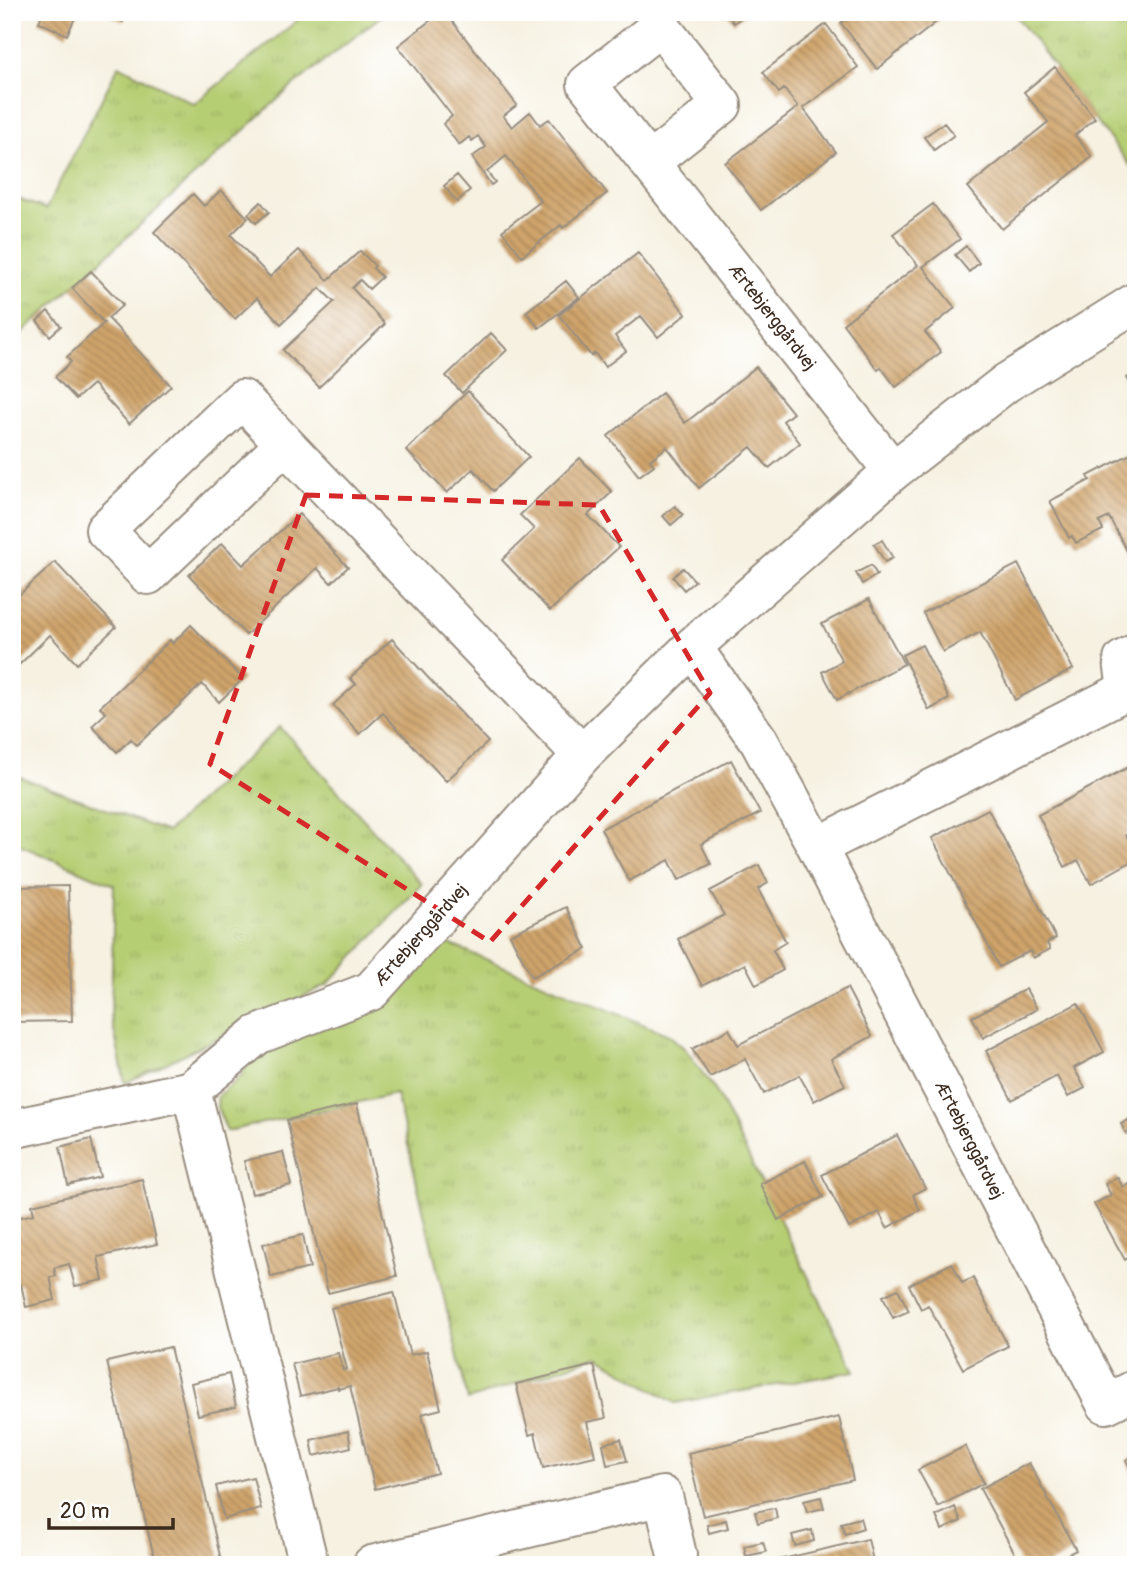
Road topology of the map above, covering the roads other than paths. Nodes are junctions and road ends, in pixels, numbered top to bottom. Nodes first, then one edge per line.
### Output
1 (650, 162) dead end
2 (1136, 302) edge
3 (285, 444) junction
4 (893, 471) junction
5 (692, 647) junction
6 (1136, 653) edge
7 (1131, 693) edge
8 (582, 755) junction
9 (817, 847) junction
10 (191, 1090) junction
11 (12, 1129) edge
12 (1136, 1389) edge
13 (677, 1555) dead end
14 (309, 1565) edge
15 (372, 1565) edge

1 - 4 street, Ærtebjerggårdvej
2 - 4 street, Ærtebjerggårdvej
3 - 3 street
3 - 8 street
4 - 5 street, Ærtebjerggårdvej
5 - 8 street, Ærtebjerggårdvej
5 - 9 street, Ærtebjerggårdvej
6 - 7 street
7 - 9 street
8 - 10 street, Ærtebjerggårdvej
9 - 12 street, Ærtebjerggårdvej
10 - 11 street, Ærtebjerggårdvej
10 - 14 street
13 - 15 street

